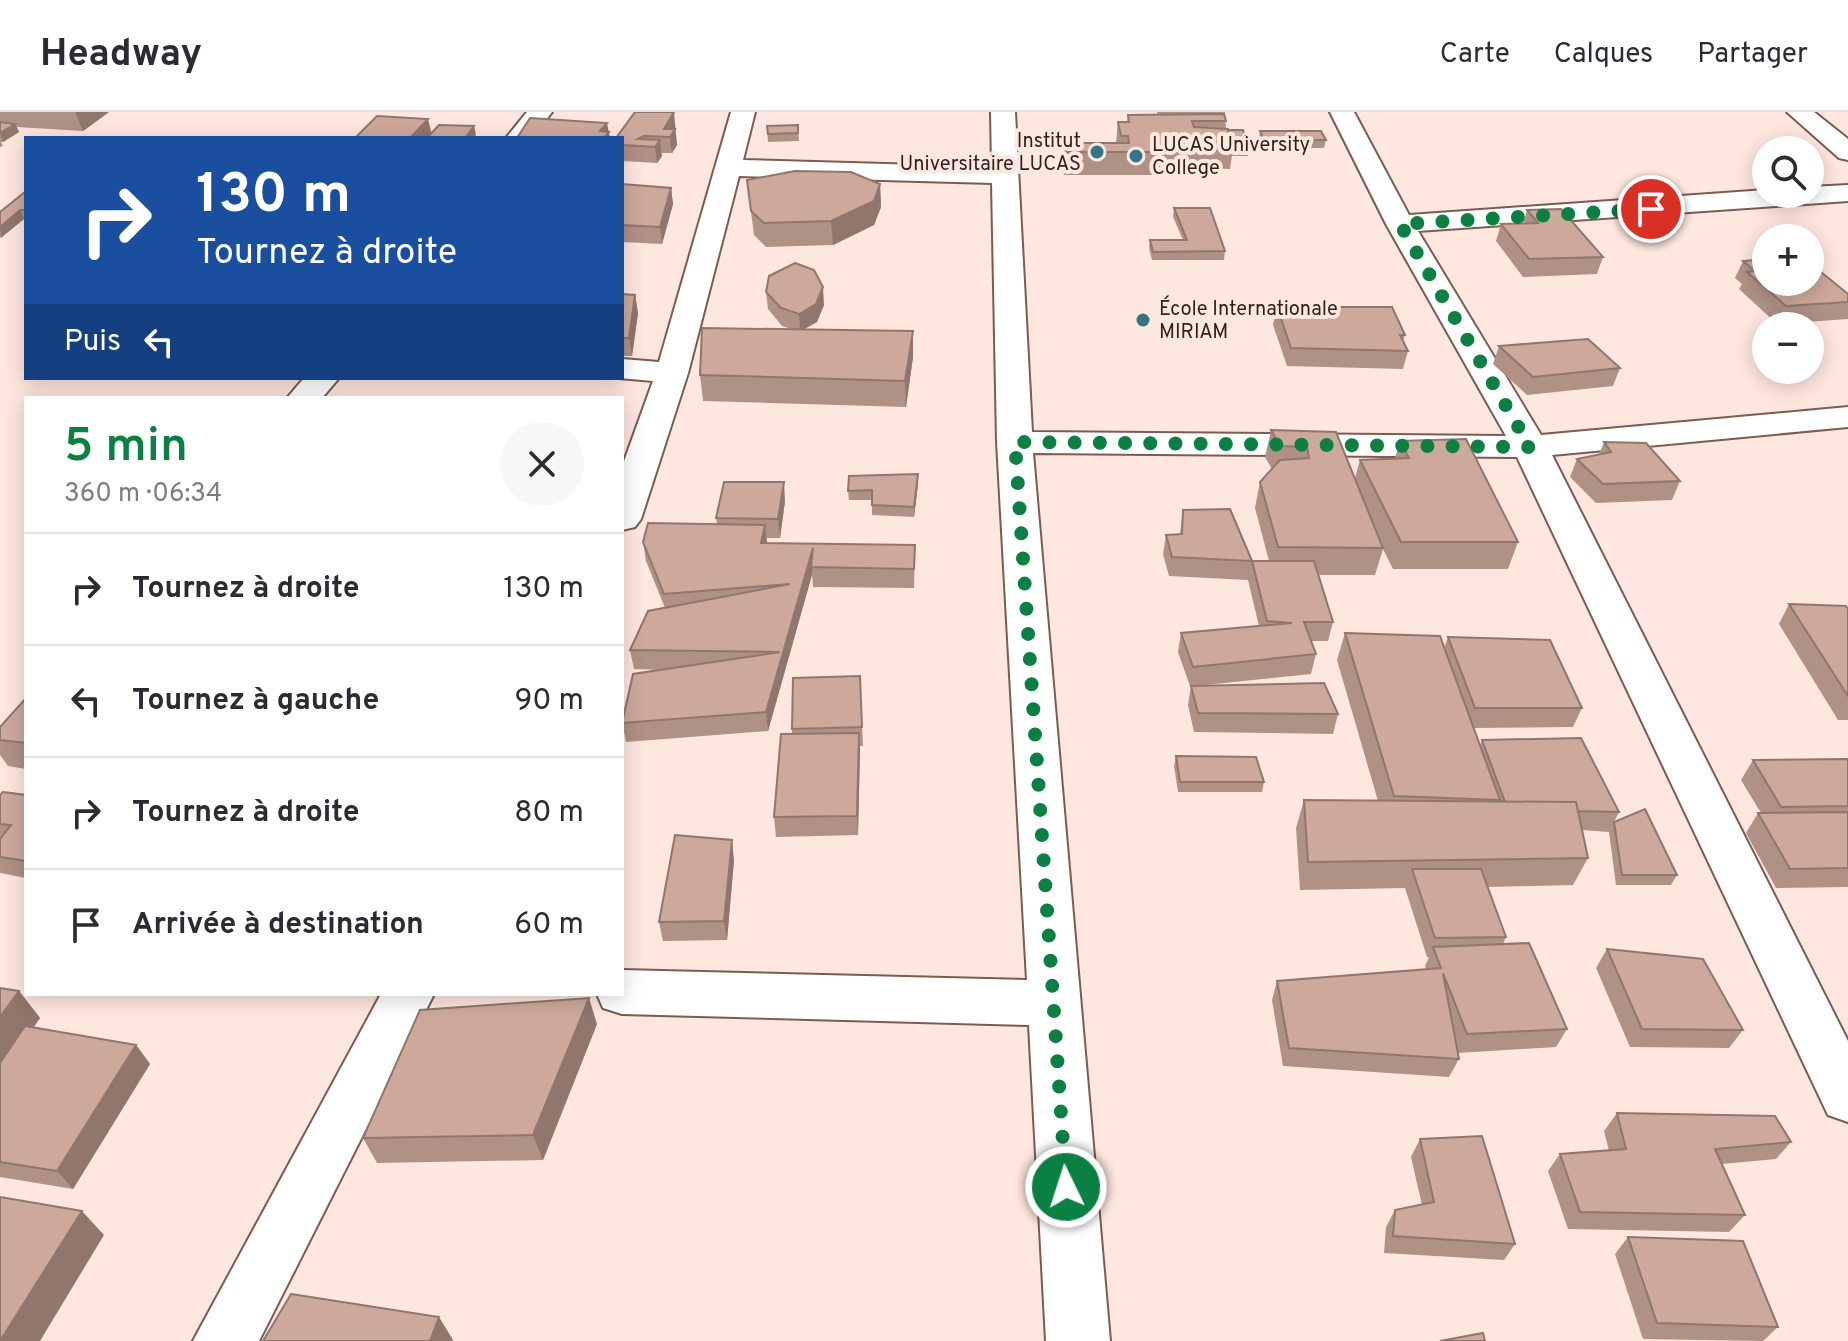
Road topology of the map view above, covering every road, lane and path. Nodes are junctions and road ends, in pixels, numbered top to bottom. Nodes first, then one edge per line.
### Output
1 (540, 112) edge
2 (743, 112) edge
3 (1003, 112) edge
4 (1342, 112) edge
5 (1799, 112) edge
6 (521, 136) edge
7 (1848, 152) edge
8 (726, 168) junction
9 (1003, 175) junction
10 (1848, 193) edge
11 (1400, 224) junction
12 (624, 369) edge
13 (672, 373) junction
14 (320, 380) edge
15 (306, 396) edge
16 (1848, 417) edge
17 (1015, 442) junction
18 (1530, 447) junction
19 (624, 513) edge
20 (624, 992) edge
21 (407, 996) edge
22 (1052, 1003) junction
23 (1848, 1097) edge
24 (225, 1341) edge
25 (1078, 1341) edge

1 - 6 street
2 - 8 street
3 - 9 street
4 - 11 street
5 - 7 street
8 - 9 street
8 - 13 street
9 - 17 street
10 - 11 street
11 - 18 street
12 - 13 street
13 - 19 street
14 - 15 street
16 - 18 street
17 - 18 street
17 - 22 street
18 - 23 street
20 - 22 street
21 - 24 street
22 - 25 street

